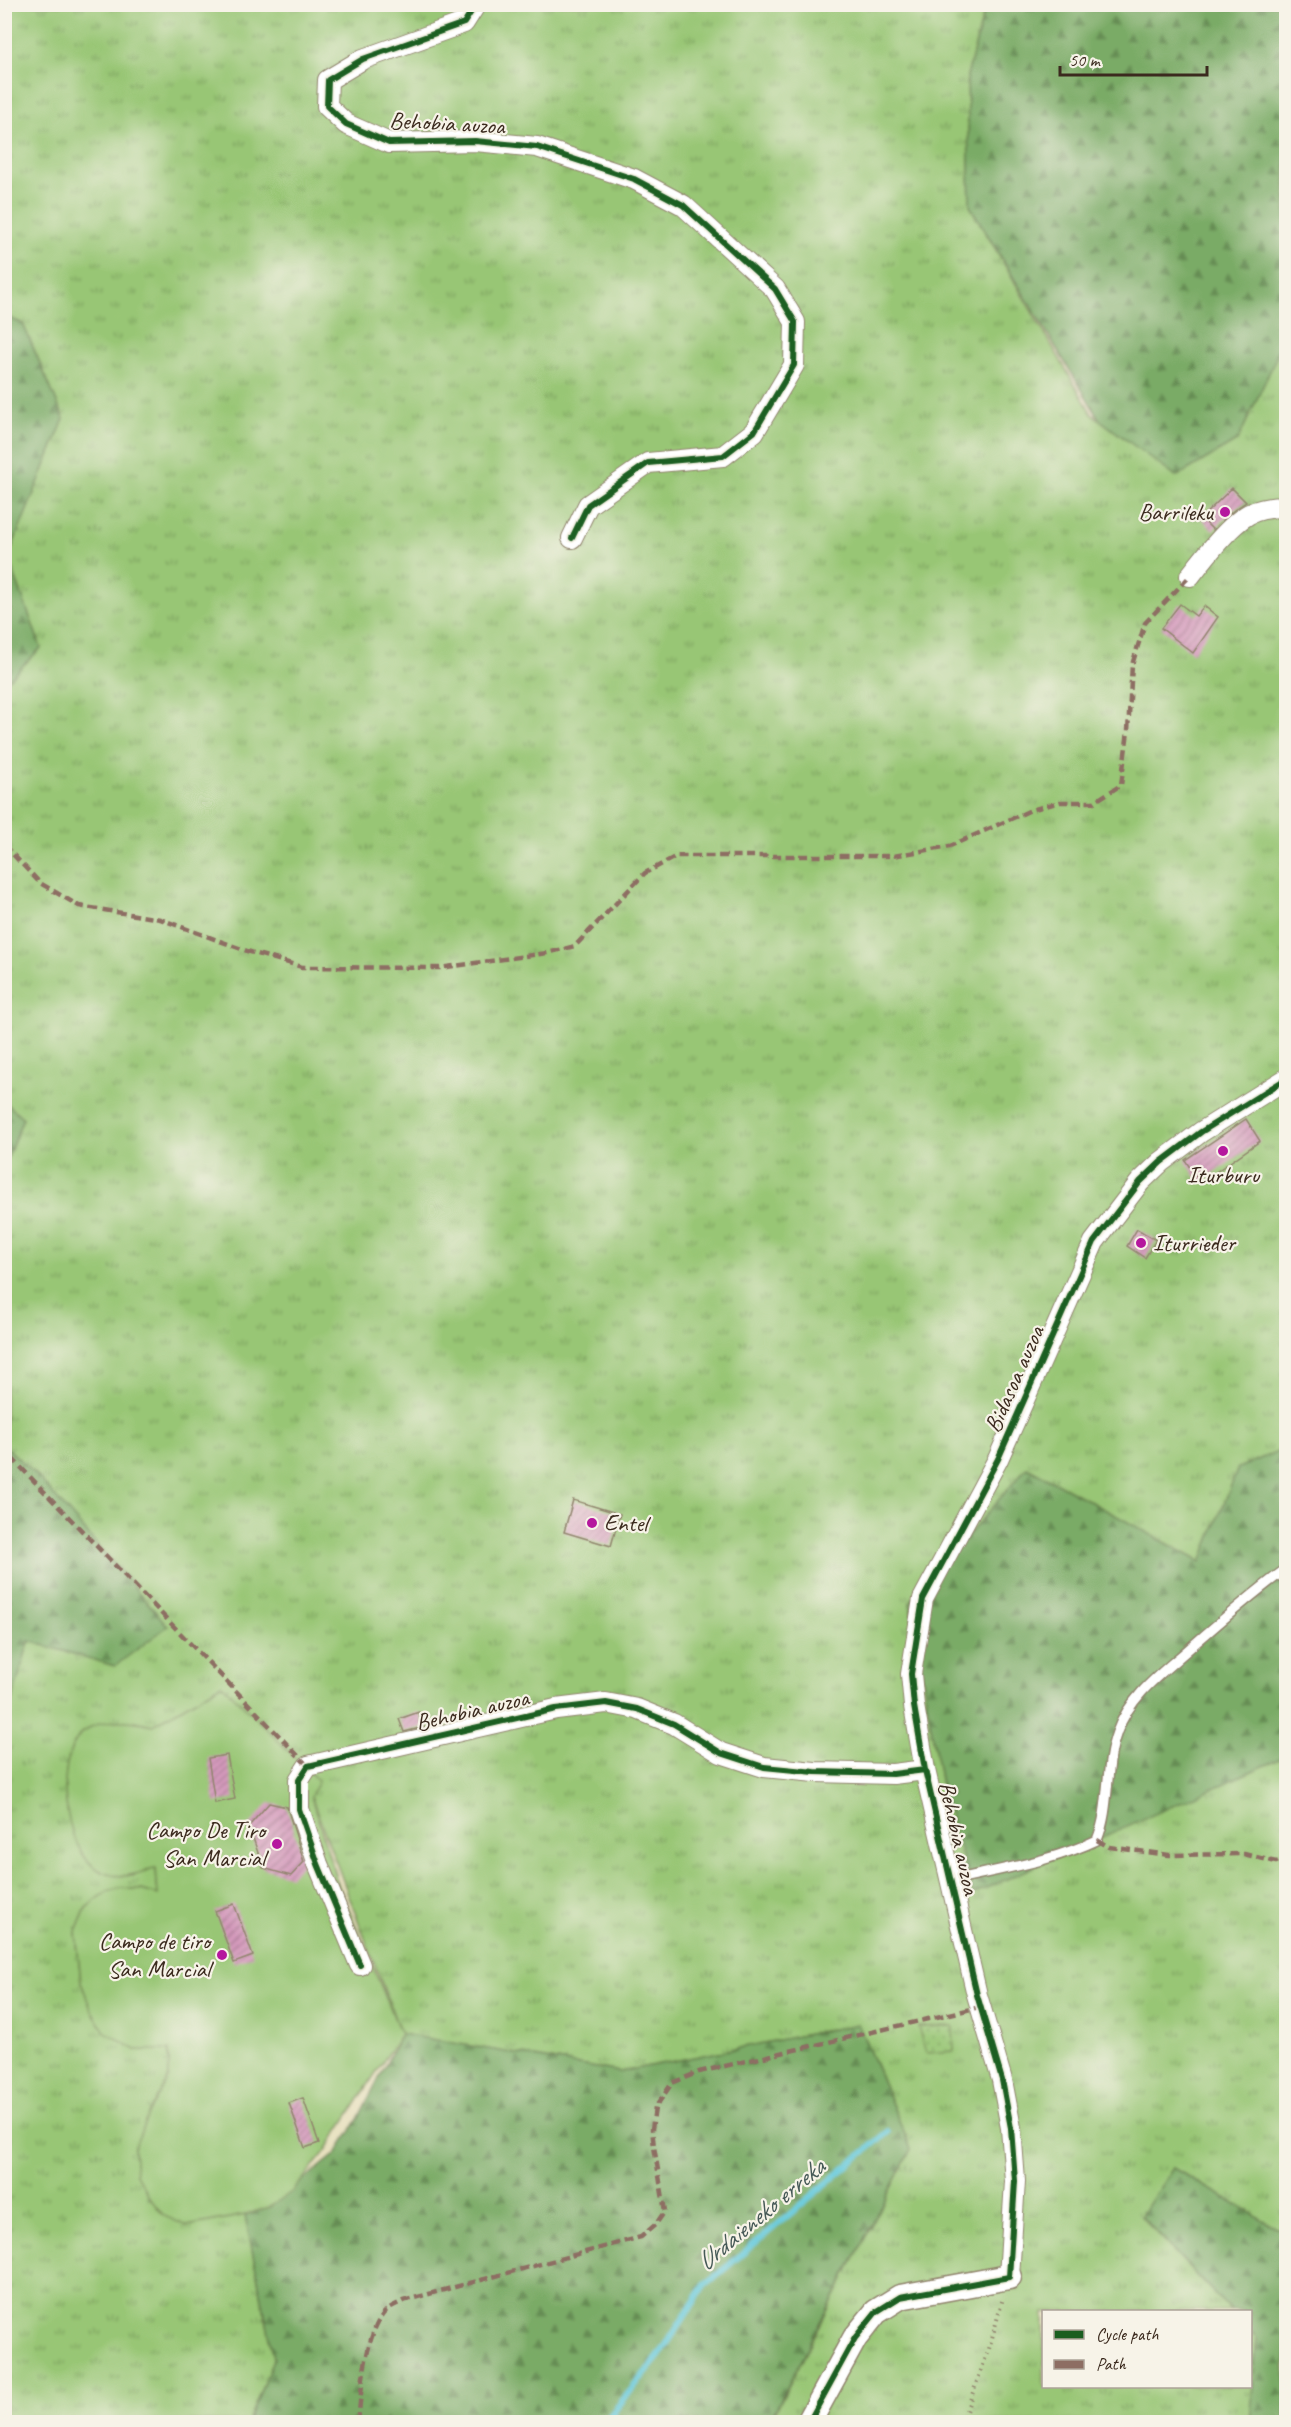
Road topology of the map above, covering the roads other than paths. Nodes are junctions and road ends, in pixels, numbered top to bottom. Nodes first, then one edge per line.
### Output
1 (476, 4) edge
2 (1287, 507) edge
3 (572, 538) dead end
4 (1190, 576) dead end
5 (1287, 1079) edge
6 (1287, 1569) edge
7 (925, 1770) junction
8 (950, 1881) junction
9 (360, 1965) dead end
10 (1009, 2277) joint
11 (809, 2422) edge

1 - 3 street, Behobia auzoa
2 - 4 street
5 - 7 street, Bidasoa auzoa
6 - 8 lane
7 - 8 street, Behobia auzoa
7 - 9 street, Behobia auzoa
8 - 10 street, Behobia auzoa
10 - 11 street

